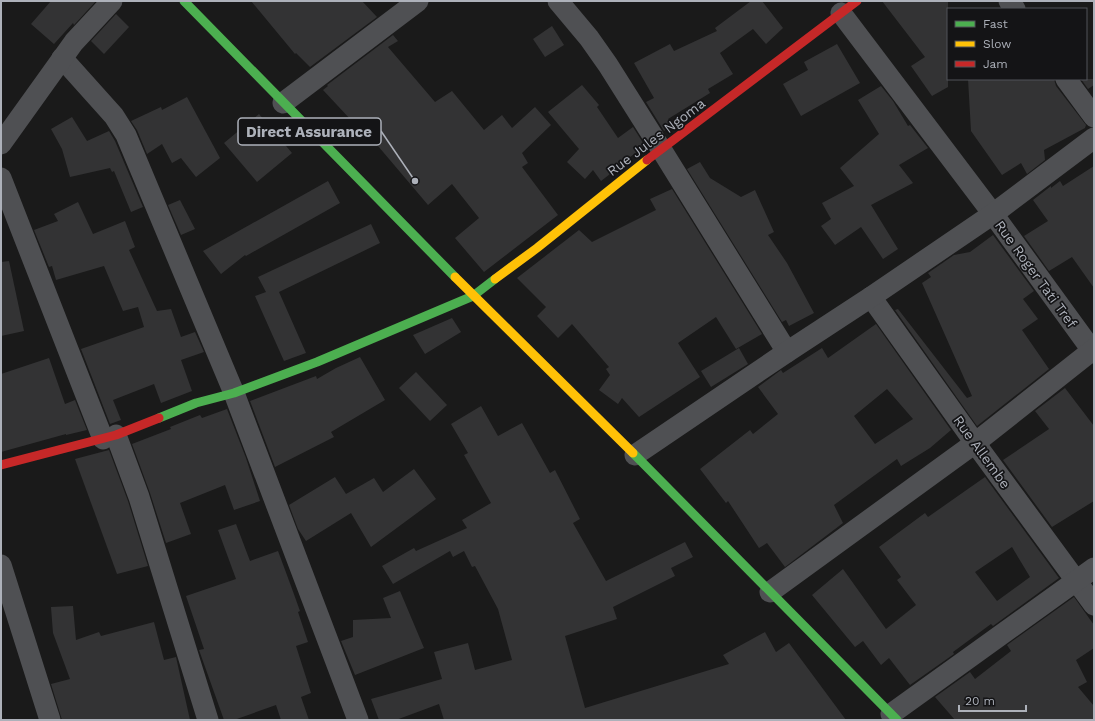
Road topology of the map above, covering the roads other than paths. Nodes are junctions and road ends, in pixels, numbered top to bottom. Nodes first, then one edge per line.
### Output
1 (112, 1) edge
2 (184, 1) edge
3 (418, 1) edge
4 (558, 1) edge
5 (849, 7) edge
6 (62, 58) junction
7 (1067, 80) edge
8 (283, 103) junction
9 (1094, 117) edge
10 (1094, 138) edge
11 (1, 144) edge
12 (661, 149) junction
13 (1, 178) edge
14 (993, 214) junction
15 (473, 296) junction
16 (871, 297) junction
17 (1093, 351) edge
18 (787, 352) junction
19 (234, 393) junction
20 (110, 437) junction
21 (975, 442) junction
22 (635, 455) junction
23 (1, 465) edge
24 (1, 565) edge
25 (1094, 568) edge
26 (1077, 581) junction
27 (770, 592) junction
28 (1094, 605) edge
29 (894, 717) edge
30 (50, 720) edge
31 (208, 720) edge
32 (358, 720) edge

1 - 6 street
2 - 8 main road
3 - 8 street
4 - 12 street
5 - 12 main road, Rue Jules Ngoma
5 - 14 street, Rue Roger Tati Tref
6 - 11 street
6 - 19 street
7 - 9 street
8 - 15 main road
10 - 14 street
12 - 15 main road, Rue Jules Ngoma
12 - 18 street
13 - 20 street
14 - 16 street
14 - 17 street, Rue Roger Tati Tref
15 - 19 main road, Rue Jules Ngoma
15 - 22 main road
16 - 18 street
16 - 21 street, Rue Allembe
17 - 21 street
18 - 22 street
19 - 20 main road, Rue Jules Ngoma
19 - 32 street
20 - 23 main road, Rue Jules Ngoma
20 - 31 street
21 - 26 street, Rue Allembe
21 - 27 street
22 - 27 main road
24 - 30 street
25 - 26 street
26 - 28 street, Rue Allembe
26 - 29 street
27 - 29 main road

